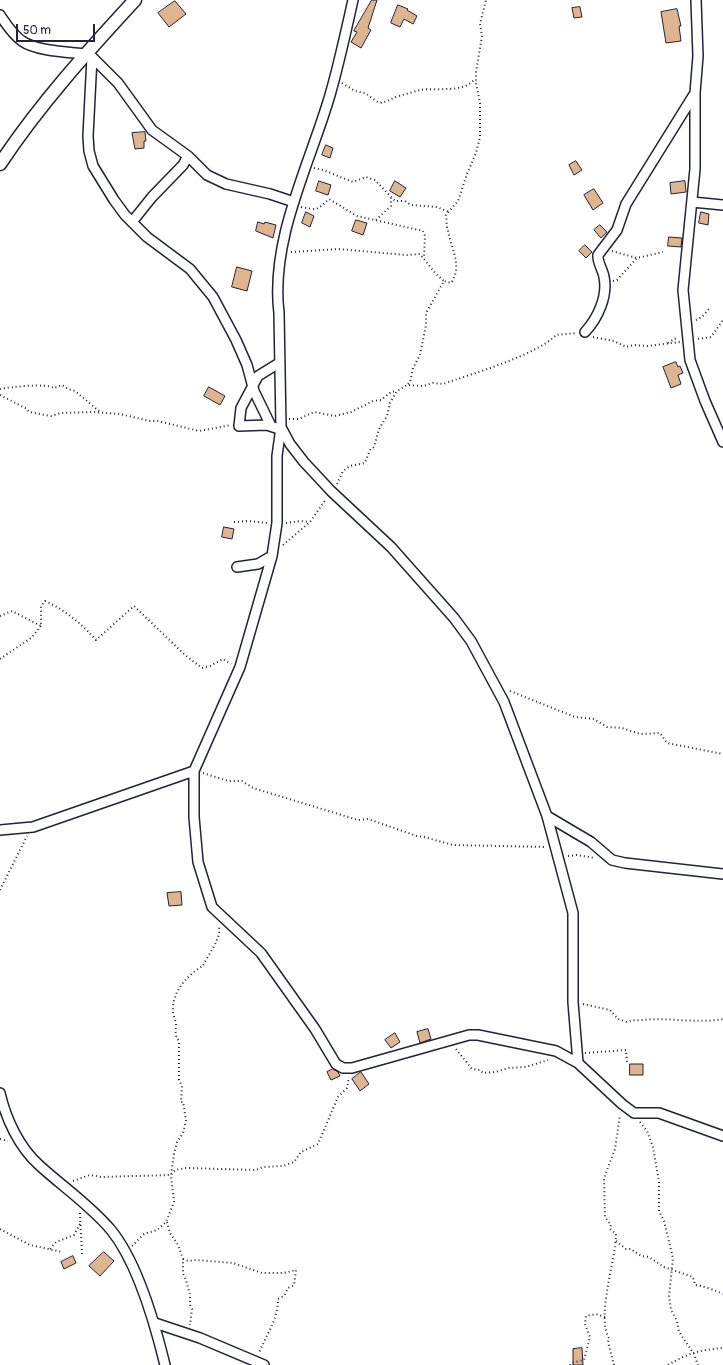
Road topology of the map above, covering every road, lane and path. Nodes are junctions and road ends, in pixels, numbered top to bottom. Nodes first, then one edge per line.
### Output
1 (135, 0) edge
2 (353, 0) edge
3 (486, 0) edge
4 (696, 0) edge
5 (0, 15) edge
6 (88, 56) junction
7 (476, 78) junction
8 (333, 83) junction
9 (695, 93) junction
10 (188, 156) junction
11 (0, 164) edge
12 (305, 166) junction
13 (391, 197) junction
14 (692, 202) junction
15 (293, 204) junction
16 (723, 205) edge
17 (449, 212) junction
18 (376, 220) junction
19 (132, 222) junction
20 (283, 251) junction
21 (601, 252) junction
22 (663, 252) dead end
23 (424, 258) junction
24 (637, 258) junction
25 (448, 283) junction
26 (605, 284) junction
27 (709, 309) dead end
28 (723, 320) edge
29 (586, 332) junction
30 (687, 334) junction
31 (666, 344) junction
32 (279, 363) junction
33 (407, 385) junction
34 (253, 386) junction
35 (0, 389) edge
36 (397, 391) junction
37 (0, 395) edge
38 (100, 413) junction
39 (239, 426) junction
40 (278, 426) junction
41 (723, 442) edge
42 (331, 491) junction
43 (234, 522) dead end
44 (310, 522) junction
45 (277, 523) junction
46 (272, 556) junction
47 (237, 567) dead end
48 (0, 616) edge
49 (41, 626) junction
50 (0, 659) edge
51 (240, 667) junction
52 (497, 688) junction
53 (723, 754) edge
54 (194, 771) junction
55 (547, 816) junction
56 (33, 827) junction
57 (0, 830) edge
58 (555, 846) junction
59 (557, 855) junction
60 (612, 860) junction
61 (723, 874) edge
62 (0, 890) edge
63 (212, 907) junction
64 (573, 1002) junction
65 (723, 1019) edge
66 (469, 1035) junction
67 (565, 1055) junction
68 (577, 1058) junction
69 (628, 1062) dead end
70 (352, 1068) junction
71 (0, 1093) edge
72 (622, 1104) junction
73 (2, 1107) edge
74 (634, 1113) junction
75 (723, 1136) edge
76 (171, 1175) junction
77 (62, 1185) junction
78 (78, 1198) junction
79 (166, 1222) junction
80 (81, 1223) junction
81 (0, 1230) edge
82 (616, 1240) junction
83 (50, 1248) junction
84 (62, 1252) dead end
85 (126, 1252) junction
86 (82, 1254) dead end
87 (183, 1259) junction
88 (672, 1269) junction
89 (723, 1294) edge
90 (605, 1317) junction
91 (155, 1323) junction
92 (189, 1335) junction
93 (723, 1348) edge
94 (694, 1354) junction
95 (261, 1364) edge
96 (165, 1365) edge
97 (570, 1365) edge
98 (614, 1365) edge
99 (668, 1365) edge
100 (698, 1365) edge

1 - 6 street
2 - 8 street
3 - 7 path
4 - 9 street
5 - 6 street
6 - 10 street
6 - 11 street
6 - 19 street
7 - 8 path
7 - 17 path
8 - 12 street
9 - 14 street
9 - 21 street
10 - 15 street
10 - 19 street
12 - 13 path
12 - 15 street
13 - 17 path
13 - 18 path
14 - 16 street
14 - 30 street
15 - 18 path
15 - 20 street
17 - 25 path
18 - 23 path
19 - 34 street
20 - 23 path
20 - 32 street
21 - 24 path
21 - 26 street
22 - 24 path
23 - 25 path
24 - 26 path
25 - 33 path
26 - 29 street
27 - 30 path
28 - 30 path
29 - 31 path
29 - 33 path
30 - 31 path
30 - 31 path
30 - 41 street
32 - 34 street
32 - 40 street
33 - 36 path
34 - 39 street
34 - 40 street
35 - 38 path
36 - 40 path
36 - 42 path
37 - 38 path
38 - 39 path
39 - 40 street
40 - 42 street
40 - 45 street
42 - 44 path
42 - 52 street
43 - 45 path
44 - 45 path
44 - 46 path
45 - 46 street
46 - 47 street
46 - 51 street
48 - 49 path
49 - 50 path
49 - 51 path
51 - 54 street
52 - 53 path
52 - 55 street
54 - 56 street
54 - 58 path
54 - 63 street
55 - 58 street
55 - 60 street
56 - 57 street
56 - 62 path
58 - 59 street
59 - 60 path
59 - 64 street
60 - 61 street
63 - 70 street
63 - 76 path
64 - 65 path
64 - 68 street
66 - 67 street
66 - 67 path
66 - 70 street
67 - 68 street
68 - 69 path
68 - 72 street
70 - 76 path
71 - 73 street
72 - 74 street
72 - 82 path
73 - 77 street
74 - 75 street
74 - 88 path
76 - 77 path
76 - 79 path
77 - 78 street
78 - 80 path
78 - 85 street
79 - 85 path
79 - 87 path
80 - 83 path
80 - 86 path
81 - 83 path
82 - 88 path
82 - 90 path
83 - 84 path
85 - 91 street
87 - 92 path
87 - 95 path
88 - 89 path
88 - 94 path
90 - 97 path
90 - 98 path
91 - 92 street
91 - 96 street
92 - 95 street
93 - 94 path
94 - 99 path
94 - 100 path

